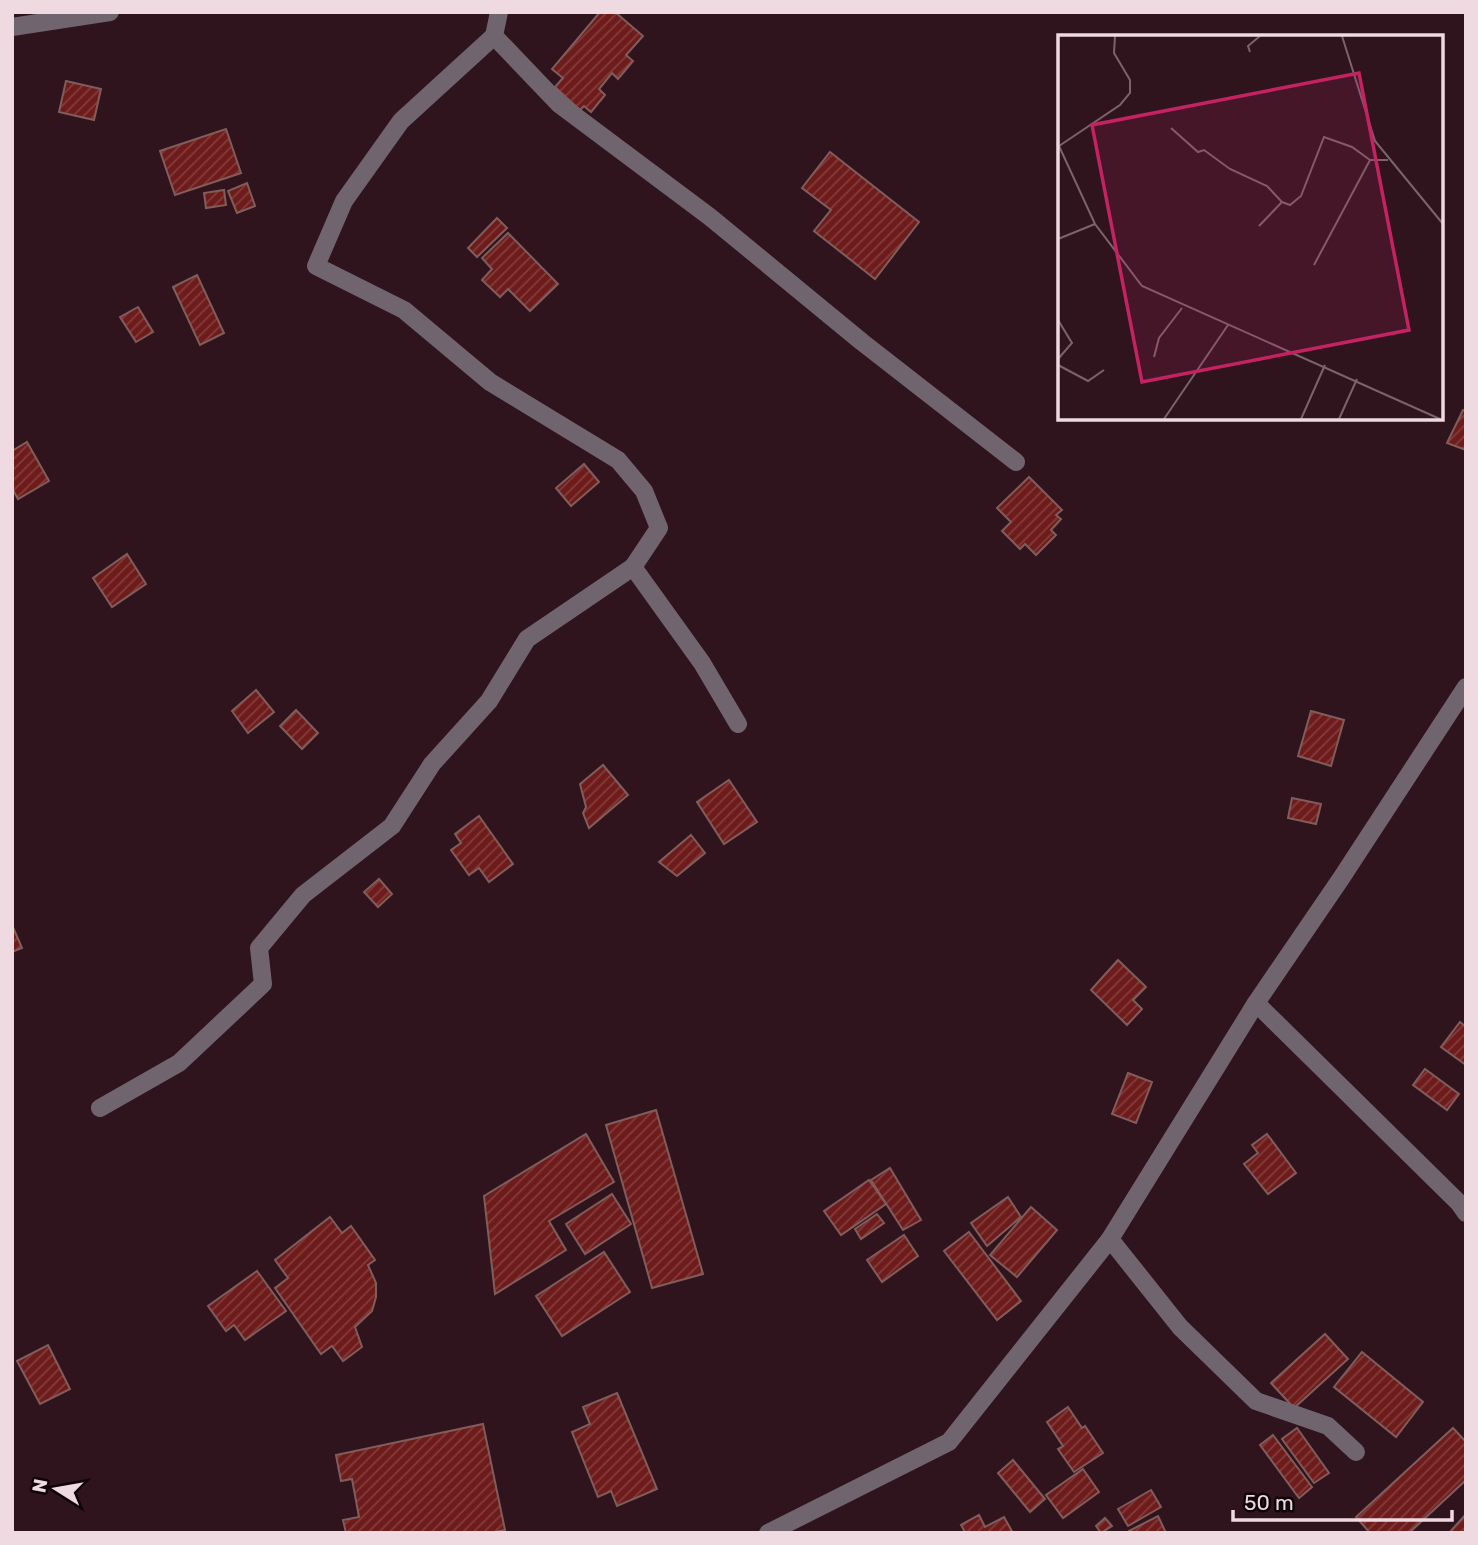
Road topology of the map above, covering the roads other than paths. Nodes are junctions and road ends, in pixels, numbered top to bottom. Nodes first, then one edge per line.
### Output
1 (110, 12) edge
2 (499, 12) edge
3 (12, 27) edge
4 (494, 36) junction
5 (1016, 462) dead end
6 (634, 567) junction
7 (1466, 687) edge
8 (738, 724) dead end
9 (1256, 1003) junction
10 (100, 1108) dead end
11 (1466, 1213) edge
12 (1110, 1239) junction
13 (1356, 1452) dead end
14 (768, 1533) edge

1 - 3 street
2 - 4 street
4 - 5 street
4 - 6 street
6 - 8 street
6 - 10 street
7 - 9 street
9 - 11 street
9 - 12 street
12 - 13 street
12 - 14 street

